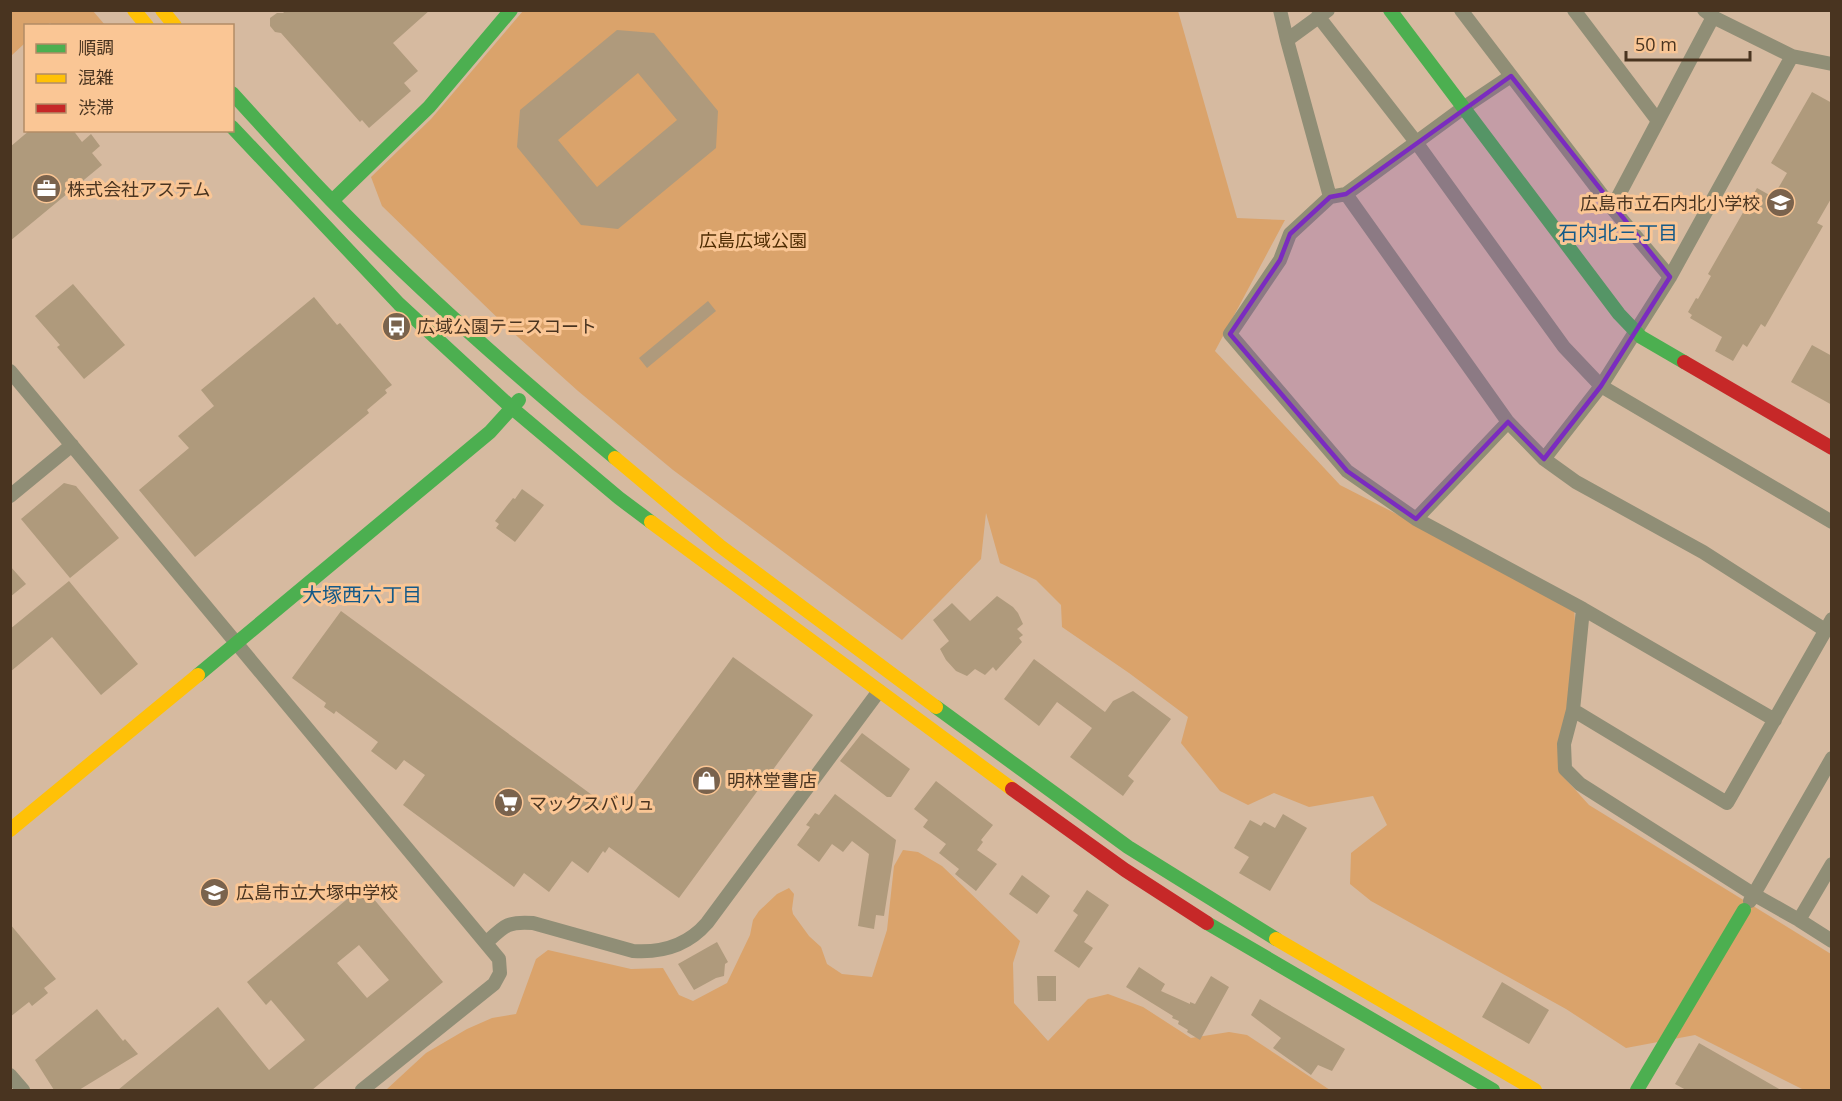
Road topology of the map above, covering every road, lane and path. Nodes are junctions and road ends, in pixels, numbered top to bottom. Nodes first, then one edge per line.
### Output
1 (135, 10) edge
2 (162, 10) edge
3 (511, 10) edge
4 (1280, 10) edge
5 (1390, 10) edge
6 (1461, 10) edge
7 (1574, 10) edge
8 (1323, 13) edge
9 (1708, 14) edge
10 (146, 24) edge
11 (173, 24) edge
12 (1287, 40) junction
13 (1792, 56) junction
14 (1832, 64) edge
15 (1511, 76) junction
16 (234, 95) edge
17 (1463, 108) junction
18 (1658, 121) junction
19 (234, 129) edge
20 (1416, 142) junction
21 (1346, 194) junction
22 (1330, 197) junction
23 (332, 201) junction
24 (1612, 208) junction
25 (1670, 277) junction
26 (1635, 332) junction
27 (10, 371) edge
28 (1601, 386) junction
29 (531, 388) junction
30 (512, 408) junction
31 (1508, 422) junction
32 (72, 445) junction
33 (1832, 448) edge
34 (1544, 459) junction
35 (10, 496) edge
36 (1416, 519) junction
37 (1832, 522) edge
38 (1583, 609) junction
39 (1828, 625) edge
40 (235, 643) junction
41 (879, 691) junction
42 (1573, 710) junction
43 (1775, 720) junction
44 (1832, 758) edge
45 (10, 830) edge
46 (1832, 864) edge
47 (1754, 894) junction
48 (1799, 920) junction
49 (1832, 941) edge
50 (486, 943) junction
51 (10, 1075) edge
52 (23, 1090) edge
53 (362, 1090) edge
54 (1493, 1090) edge
55 (1535, 1090) edge
56 (1637, 1090) edge

1 - 10 street
2 - 11 street
3 - 23 street
4 - 12 street
5 - 17 street
6 - 15 street
7 - 18 street
8 - 12 street
8 - 20 street
9 - 13 street
9 - 18 street
12 - 22 street
13 - 14 street
13 - 25 street
15 - 17 street
15 - 24 street
16 - 23 street
17 - 20 street
17 - 26 street
18 - 24 street
19 - 30 street
20 - 21 street
20 - 28 street
21 - 22 street
21 - 31 street
22 - 36 street
23 - 29 street
24 - 25 street
25 - 26 street
26 - 28 street
26 - 33 street
27 - 32 street
28 - 34 street
28 - 37 street
29 - 30 street
29 - 55 street
30 - 40 street
30 - 41 street
31 - 34 street
31 - 36 street
32 - 35 street
32 - 40 street
34 - 39 street
36 - 38 street
38 - 42 street
38 - 43 street
39 - 43 street
40 - 45 street
40 - 50 street
41 - 50 street
41 - 54 street
42 - 43 street
42 - 47 street
44 - 47 street
46 - 48 street
47 - 48 street
47 - 56 street
48 - 49 street
50 - 53 street
51 - 52 street

